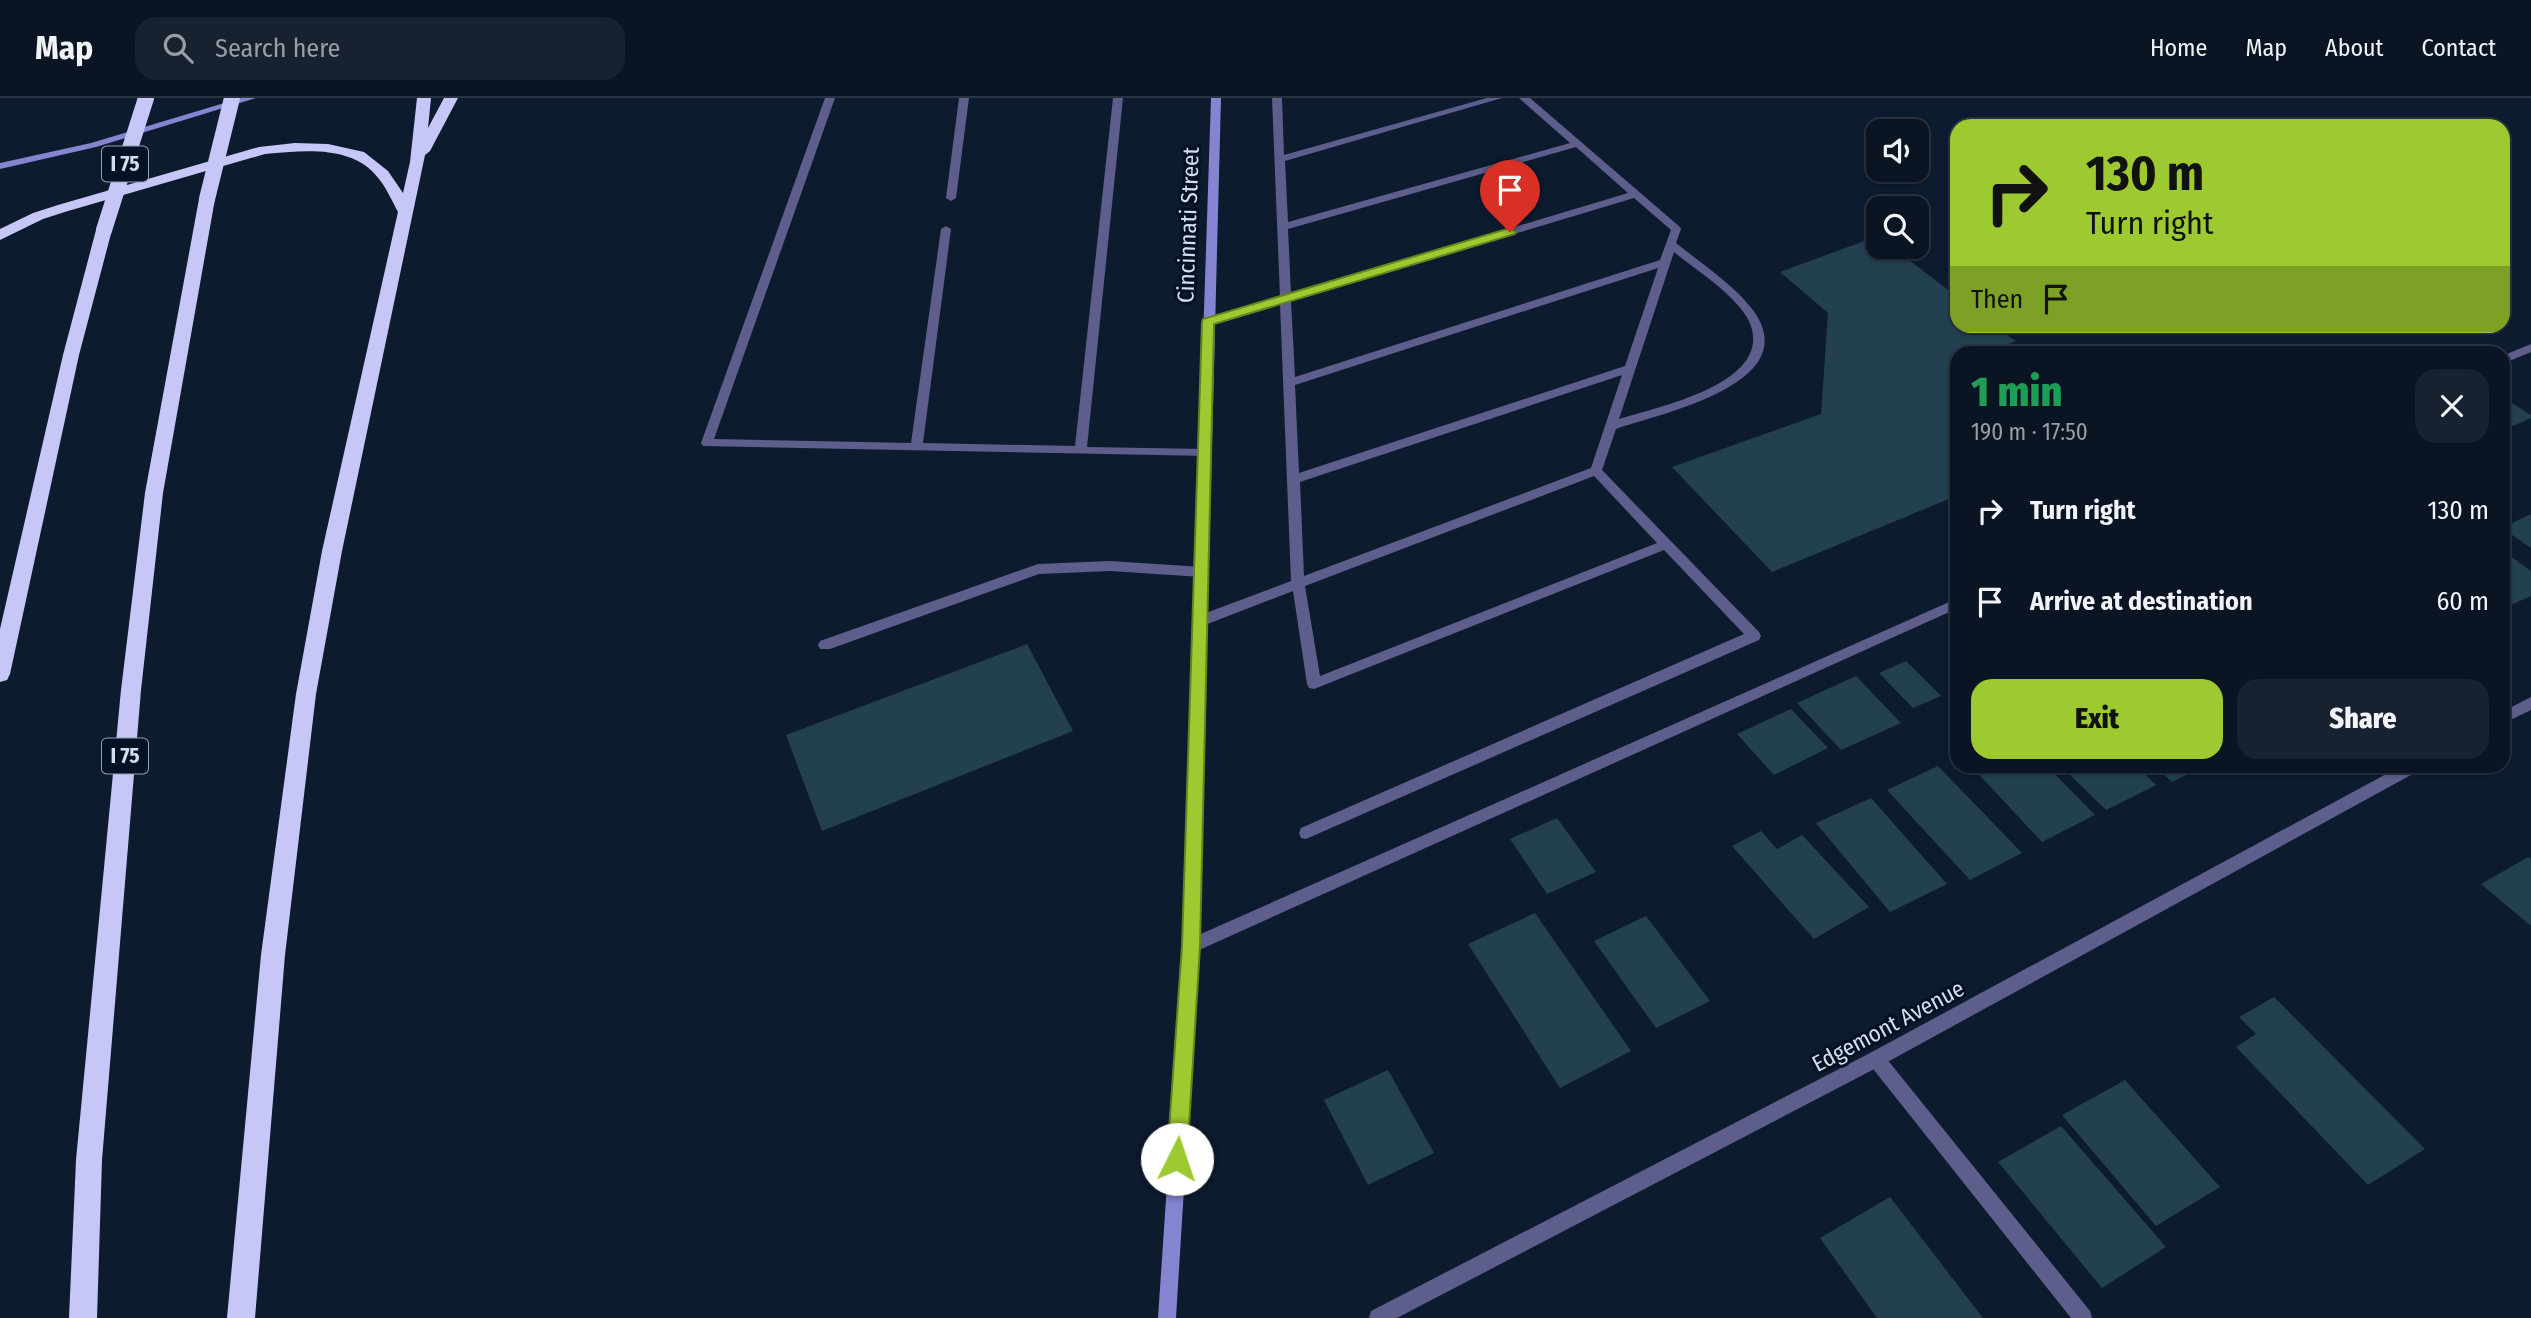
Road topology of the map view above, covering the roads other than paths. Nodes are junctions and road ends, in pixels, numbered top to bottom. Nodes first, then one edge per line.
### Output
1 (146, 98) edge
2 (232, 98) edge
3 (251, 98) edge
4 (424, 98) edge
5 (452, 98) edge
6 (830, 98) edge
7 (964, 98) edge
8 (1118, 98) edge
9 (1216, 98) edge
10 (1497, 98) edge
11 (1524, 98) edge
12 (1281, 99) edge
13 (1577, 144) junction
14 (1280, 159) junction
15 (417, 162) junction
16 (0, 166) edge
17 (1636, 194) junction
18 (951, 198) dead end
19 (405, 211) junction
20 (1282, 227) junction
21 (946, 229) dead end
22 (0, 236) edge
23 (1671, 244) junction
24 (1665, 262) junction
25 (1285, 299) junction
26 (1208, 322) junction
27 (2531, 348) edge
28 (2510, 357) edge
29 (1629, 369) junction
30 (1289, 383) junction
31 (1611, 426) junction
32 (916, 447) junction
33 (1081, 450) junction
34 (1205, 453) junction
35 (1596, 471) junction
36 (1293, 480) junction
37 (1667, 544) junction
38 (1202, 572) junction
39 (1298, 584) junction
40 (1950, 607) edge
41 (1200, 621) junction
42 (825, 645) dead end
43 (0, 674) edge
44 (2531, 703) edge
45 (2510, 715) edge
46 (2402, 773) edge
47 (1306, 833) dead end
48 (1191, 946) junction
49 (1876, 1059) junction
50 (83, 1318) edge
51 (242, 1318) edge
52 (1167, 1318) edge
53 (1378, 1318) edge
54 (2082, 1318) edge

1 - 43 highway, I 75, bridge
2 - 50 highway, I 75, bridge
3 - 16 street
4 - 15 highway
5 - 15 highway
6 - 32 street
7 - 18 street
8 - 33 street
9 - 26 street, Cincinnati Street
10 - 14 street
11 - 13 street
12 - 14 street
13 - 17 street
13 - 20 street
14 - 20 street
15 - 19 highway
17 - 23 street
17 - 25 street
19 - 22 highway
19 - 51 highway
20 - 25 street
21 - 32 street
23 - 24 street
23 - 31 street
24 - 29 street
24 - 30 street
25 - 26 street
25 - 30 street
26 - 34 street, Cincinnati Street
27 - 28 street
29 - 31 street
29 - 36 street
30 - 36 street
31 - 35 street
32 - 33 street
33 - 34 street
34 - 38 street, Cincinnati Street
35 - 37 street
35 - 39 street
36 - 39 street
37 - 39 street
37 - 47 street
38 - 41 street, Cincinnati Street
38 - 42 street
39 - 41 street
40 - 48 street
41 - 48 street, Cincinnati Street
44 - 45 street
46 - 49 street, Edgemont Avenue
48 - 52 street, Cincinnati Street
49 - 53 street, Edgemont Avenue
49 - 54 street

